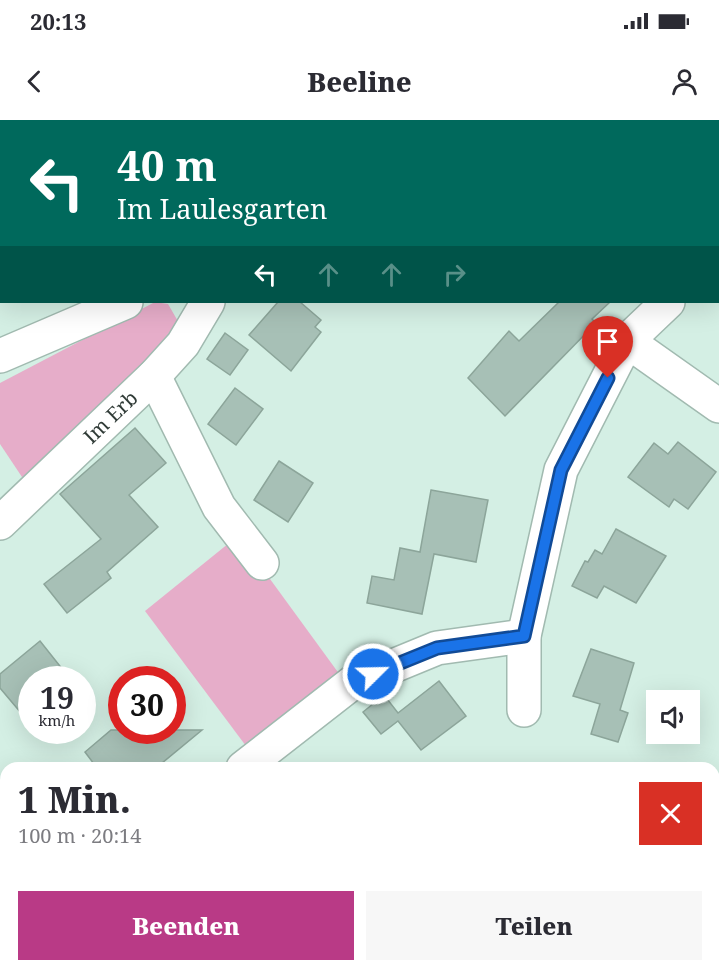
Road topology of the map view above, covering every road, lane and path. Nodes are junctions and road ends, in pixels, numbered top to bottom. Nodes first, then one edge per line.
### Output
1 (123, 303) edge
2 (207, 303) edge
3 (667, 303) edge
4 (627, 341) junction
5 (3, 347) edge
6 (154, 376) junction
7 (719, 406) edge
8 (0, 523) edge
9 (262, 563) dead end
10 (524, 636) junction
11 (524, 710) dead end
12 (251, 762) edge

1 - 5 street
2 - 6 street, Im Erb
3 - 4 street
4 - 7 street
4 - 10 street
6 - 8 street, Im Erb
6 - 9 street
10 - 11 street
10 - 12 street

